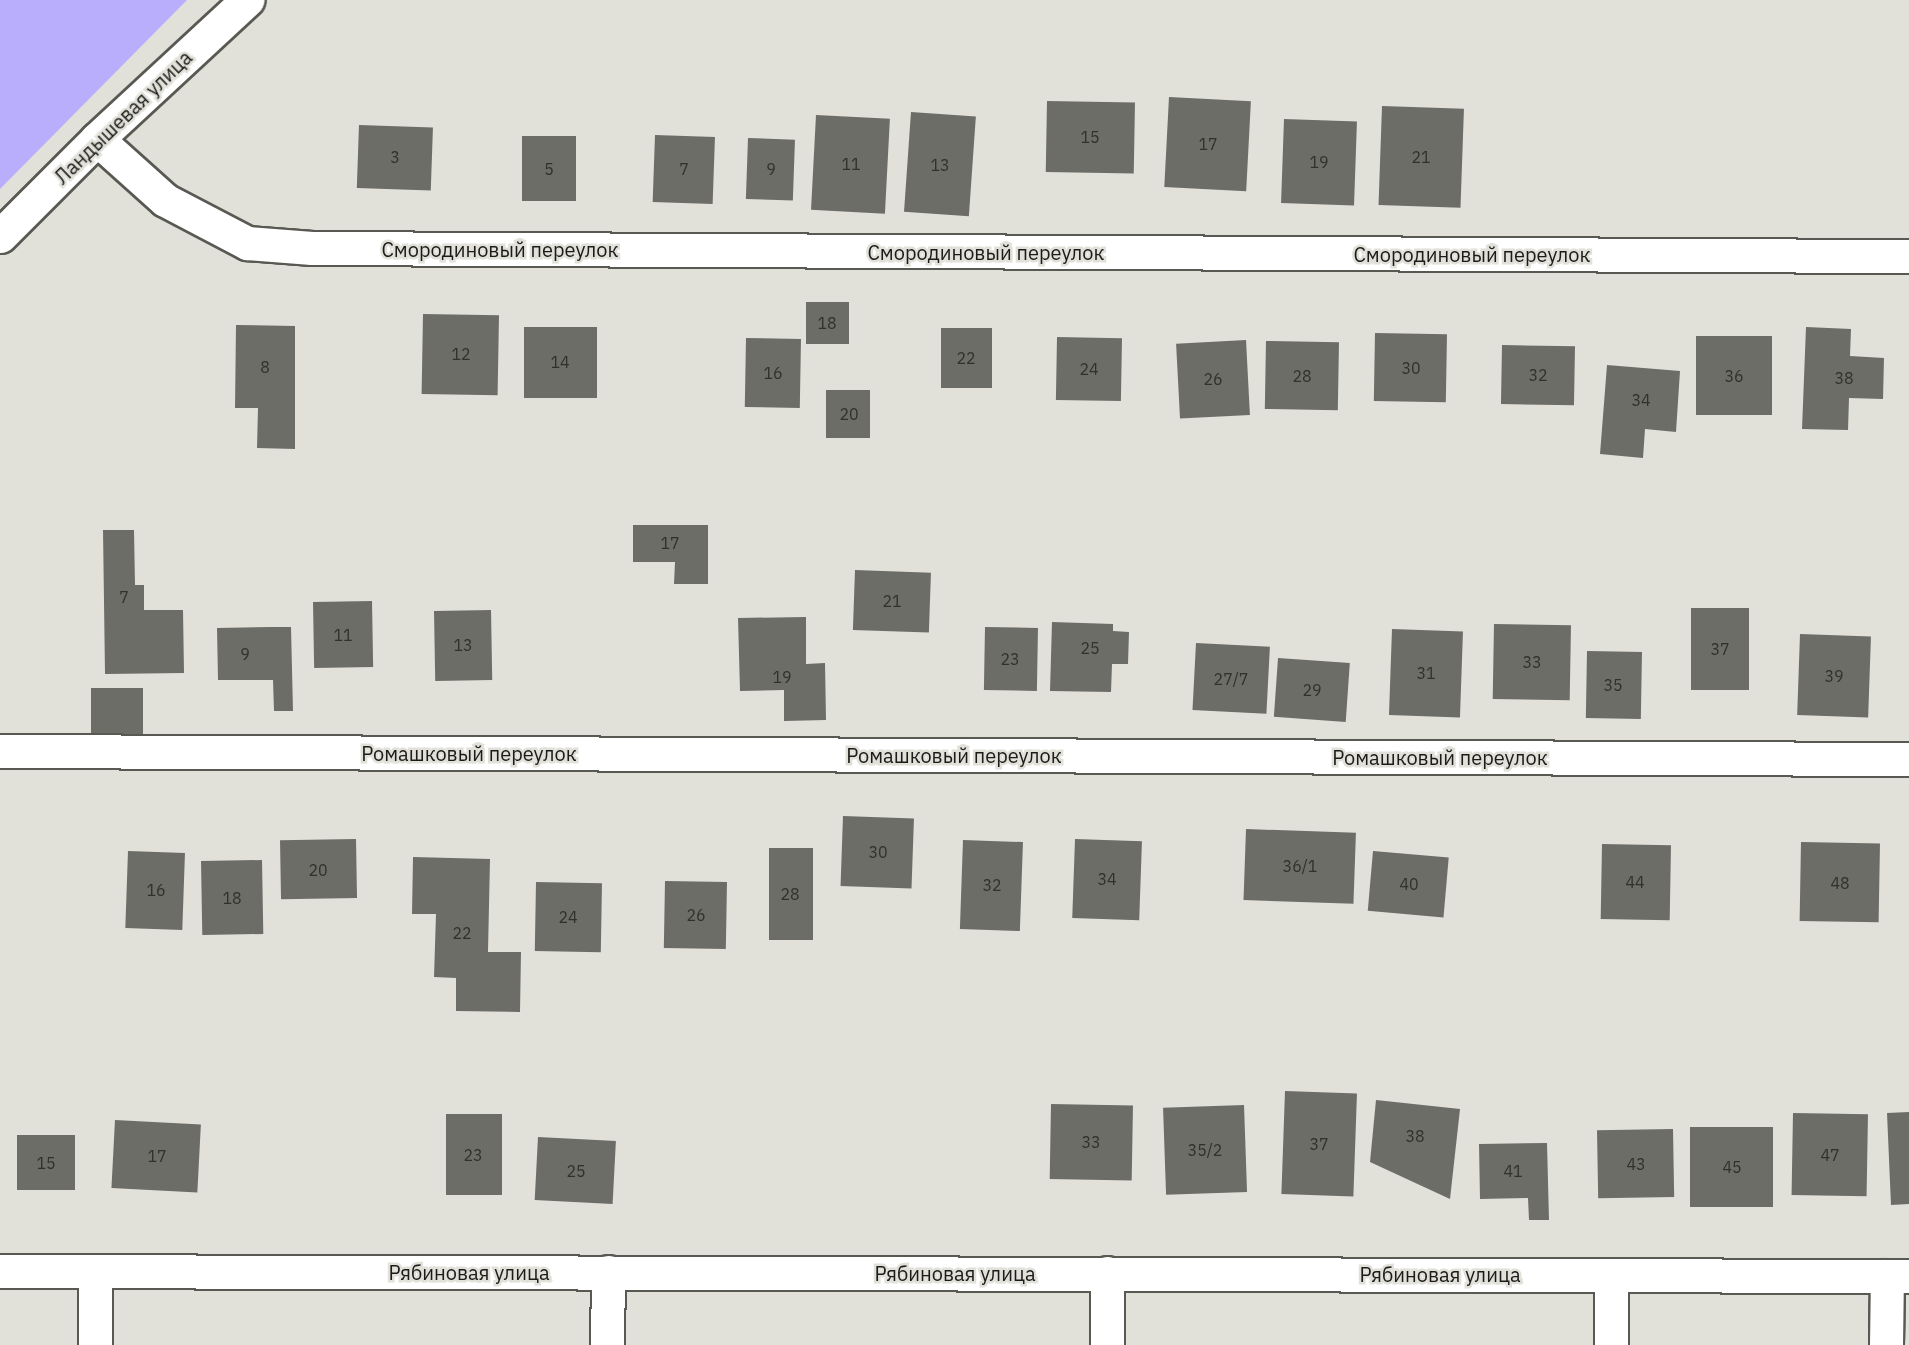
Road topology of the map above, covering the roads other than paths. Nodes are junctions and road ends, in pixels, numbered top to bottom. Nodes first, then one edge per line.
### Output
1 (247, 0) edge
2 (97, 139) junction
3 (0, 236) edge
4 (1909, 256) edge
5 (0, 751) edge
6 (1909, 759) edge
7 (0, 1271) edge
8 (96, 1272) junction
9 (608, 1272) junction
10 (1107, 1273) junction
11 (1611, 1275) junction
12 (1898, 1276) edge
13 (95, 1345) edge
14 (607, 1345) edge
15 (1107, 1345) edge
16 (1611, 1345) edge
17 (1886, 1345) edge

1 - 2 street, Ландышевая улица
2 - 3 street, Ландышевая улица
2 - 4 street, Смородиновый переулок
5 - 6 street, Ромашковый переулок
7 - 8 street, Рябиновая улица
8 - 9 street, Рябиновая улица
8 - 13 street
9 - 10 street, Рябиновая улица
9 - 14 street
10 - 11 street, Рябиновая улица
10 - 15 street
11 - 12 street, Рябиновая улица
11 - 16 street
12 - 17 street

